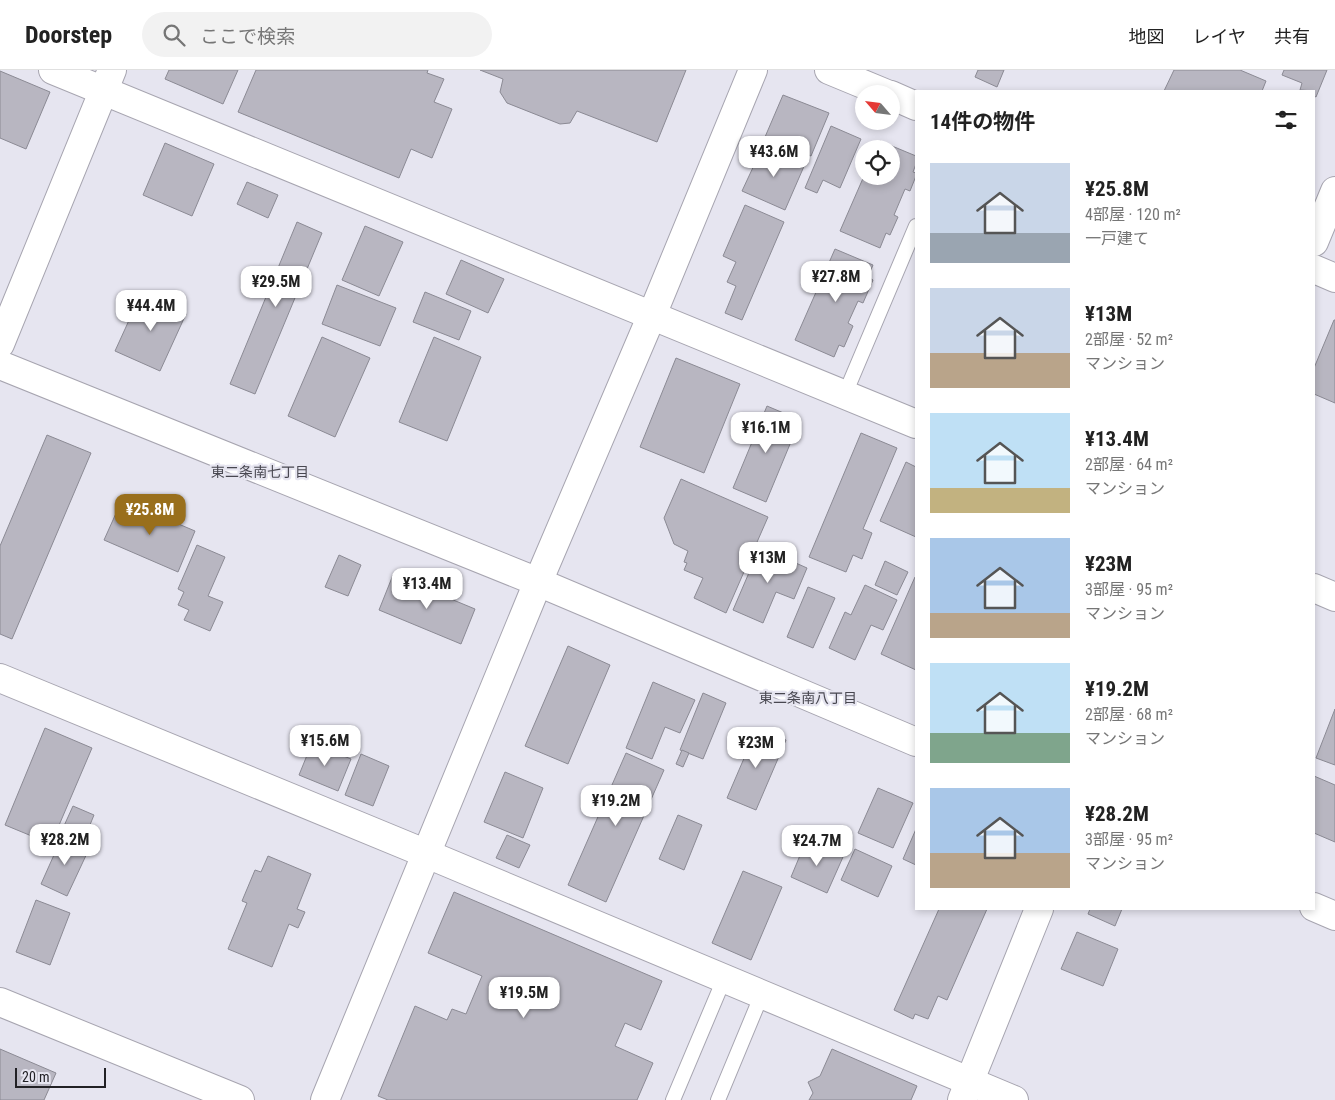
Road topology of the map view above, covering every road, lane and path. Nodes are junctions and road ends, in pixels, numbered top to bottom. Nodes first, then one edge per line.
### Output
1 (53, 70) edge
2 (752, 70) edge
3 (829, 70) edge
4 (108, 80) edge
5 (866, 85) edge
6 (900, 99) edge
7 (915, 106) edge
8 (1335, 192) edge
9 (915, 228) edge
10 (1315, 240) edge
11 (1315, 269) edge
12 (1335, 278) edge
13 (652, 315) junction
14 (0, 344) edge
15 (0, 365) edge
16 (845, 394) junction
17 (915, 424) edge
18 (538, 582) junction
19 (1315, 588) edge
20 (1335, 597) edge
21 (0, 678) edge
22 (915, 742) edge
23 (427, 854) junction
24 (1315, 907) edge
25 (1039, 910) edge
26 (1335, 916) edge
27 (724, 978) junction
28 (762, 994) junction
29 (0, 1002) edge
30 (966, 1091) edge
31 (240, 1100) edge
32 (325, 1100) edge
33 (673, 1100) edge
34 (718, 1100) edge
35 (1014, 1100) edge

1 - 4 street
2 - 13 street
3 - 5 street
4 - 13 street
4 - 14 street
6 - 7 street
8 - 10 street
9 - 16 lane
11 - 12 street
13 - 16 street
13 - 18 street
15 - 18 street
16 - 17 street
18 - 22 street
18 - 23 street
19 - 20 street
21 - 23 street
23 - 27 street
23 - 32 street
24 - 26 street
25 - 30 street
27 - 28 street
27 - 33 lane
28 - 30 street
28 - 34 lane
29 - 31 street
30 - 35 street

